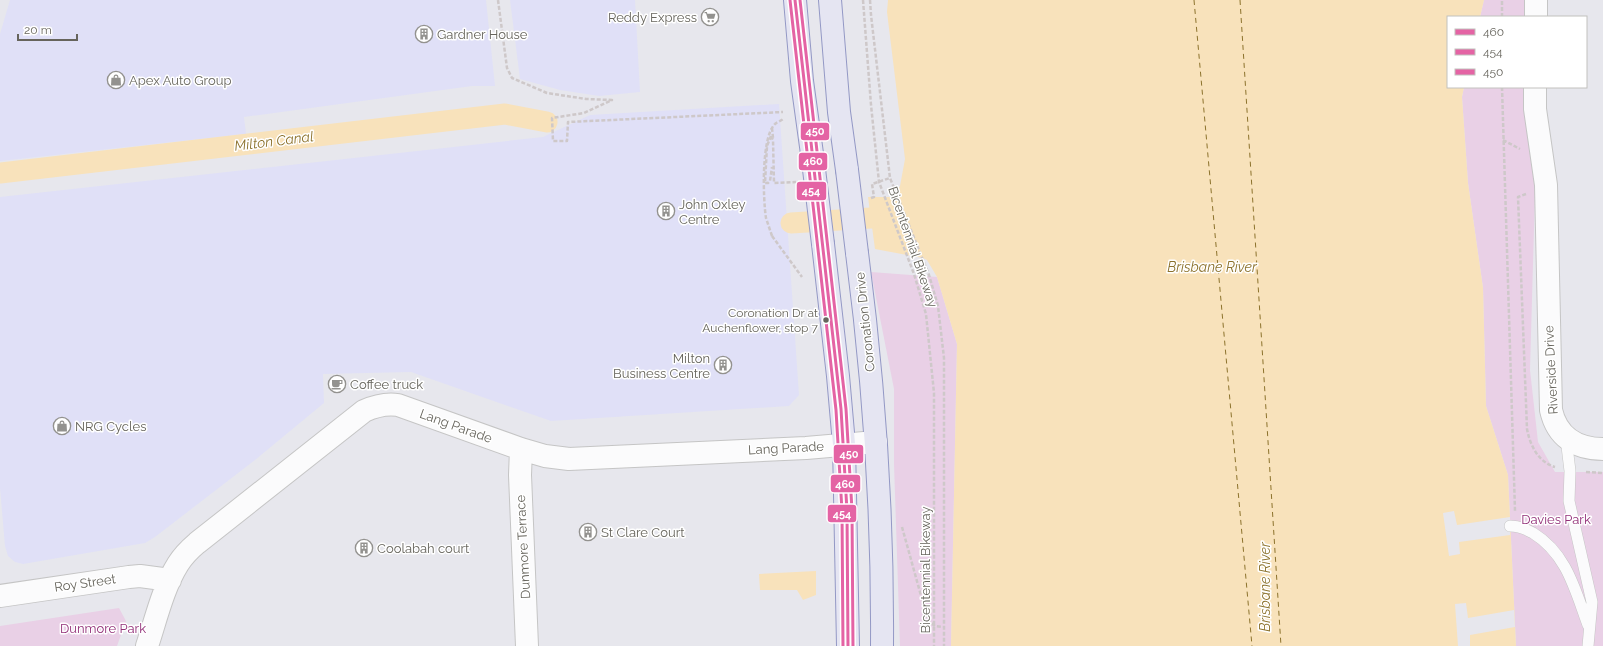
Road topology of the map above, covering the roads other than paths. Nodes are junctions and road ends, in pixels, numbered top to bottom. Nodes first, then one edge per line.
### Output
1 (795, 0) edge
2 (830, 0) edge
3 (1536, 0) edge
4 (1536, 16) edge
5 (1535, 88) edge
6 (1566, 438) junction
7 (876, 442) junction
8 (844, 444) junction
9 (521, 449) junction
10 (1603, 449) edge
11 (1513, 526) road end
12 (170, 580) junction
13 (0, 596) edge
14 (1590, 629) junction
15 (147, 646) edge
16 (527, 646) edge
17 (848, 646) edge
18 (882, 646) edge
19 (1588, 646) edge

1 - 8 highway, bridge
2 - 7 highway, Coronation Drive, bridge
3 - 4 street
5 - 6 street, Riverside Drive
6 - 10 street
6 - 14 lane, Riverside Drive
7 - 8 street, Lang Parade
7 - 18 highway, Coronation Drive
8 - 9 street, Lang Parade
8 - 17 highway
9 - 12 street, Lang Parade
9 - 16 street, Dunmore Terrace
11 - 14 lane
12 - 13 street, Roy Street
12 - 15 street, Lang Parade
14 - 19 lane, Riverside Drive

